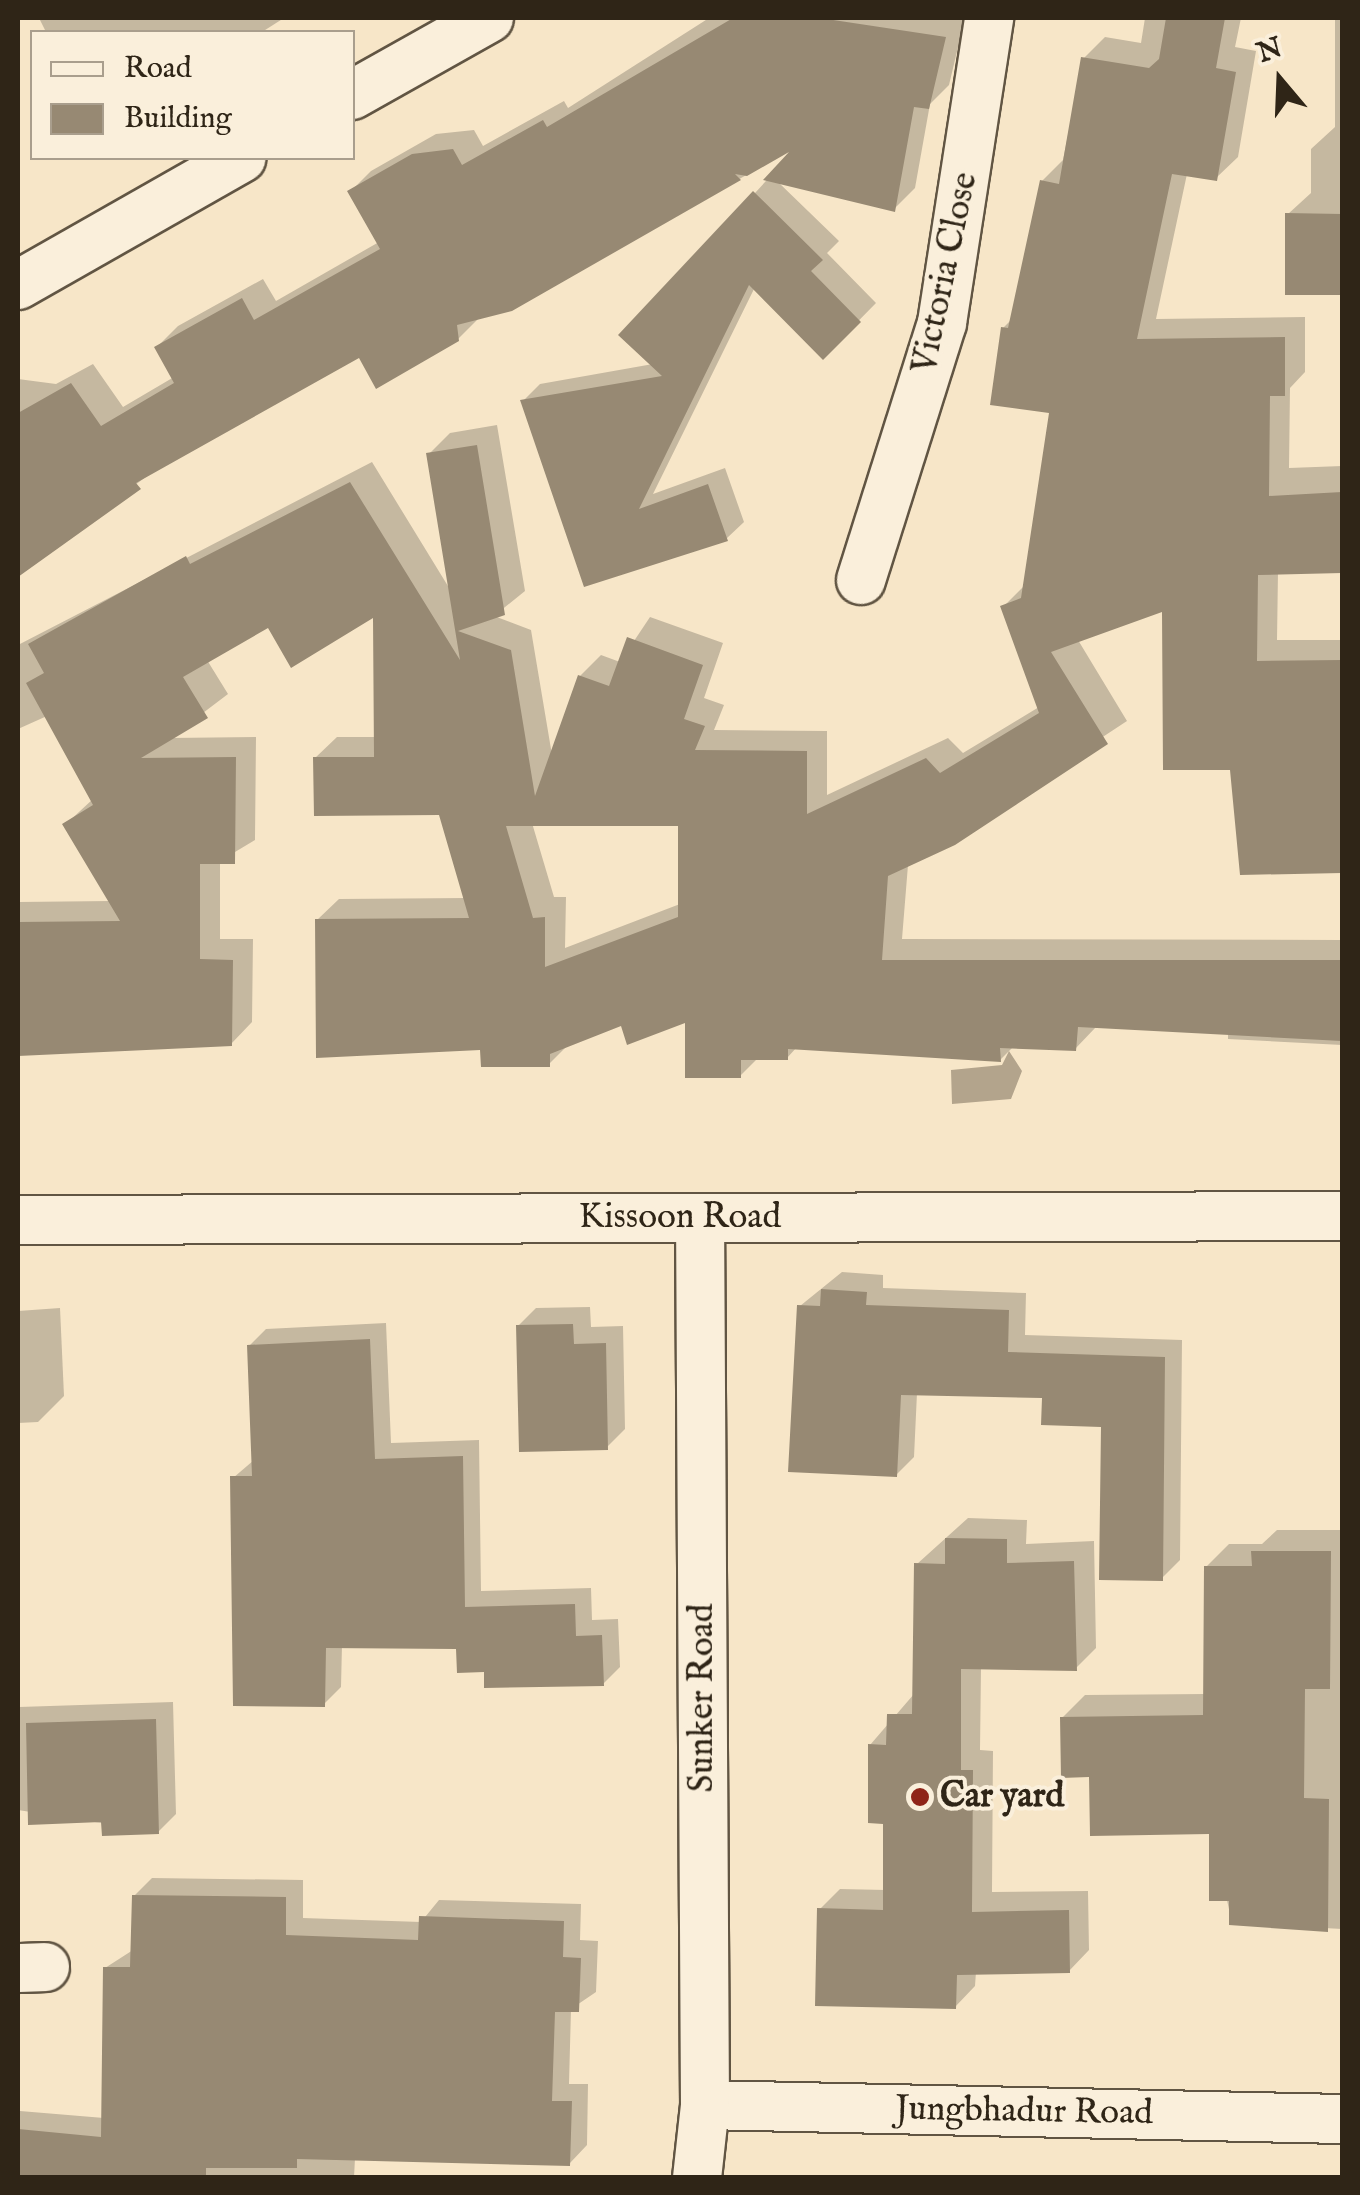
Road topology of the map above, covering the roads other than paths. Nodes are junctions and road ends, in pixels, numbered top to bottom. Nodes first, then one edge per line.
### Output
1 (489, 18) edge
2 (989, 18) edge
3 (355, 93) edge
4 (238, 160) edge
5 (18, 285) edge
6 (860, 580) dead end
7 (1342, 1216) edge
8 (700, 1218) junction
9 (18, 1220) edge
10 (705, 2104) junction
11 (1342, 2119) edge
12 (697, 2178) edge

1 - 3 street
2 - 6 street, Victoria Close
4 - 5 street
7 - 8 street, Kissoon Road
8 - 9 street, Kissoon Road
8 - 10 street, Sunker Road
10 - 11 street, Jungbhadur Road
10 - 12 street, Sunker Road

